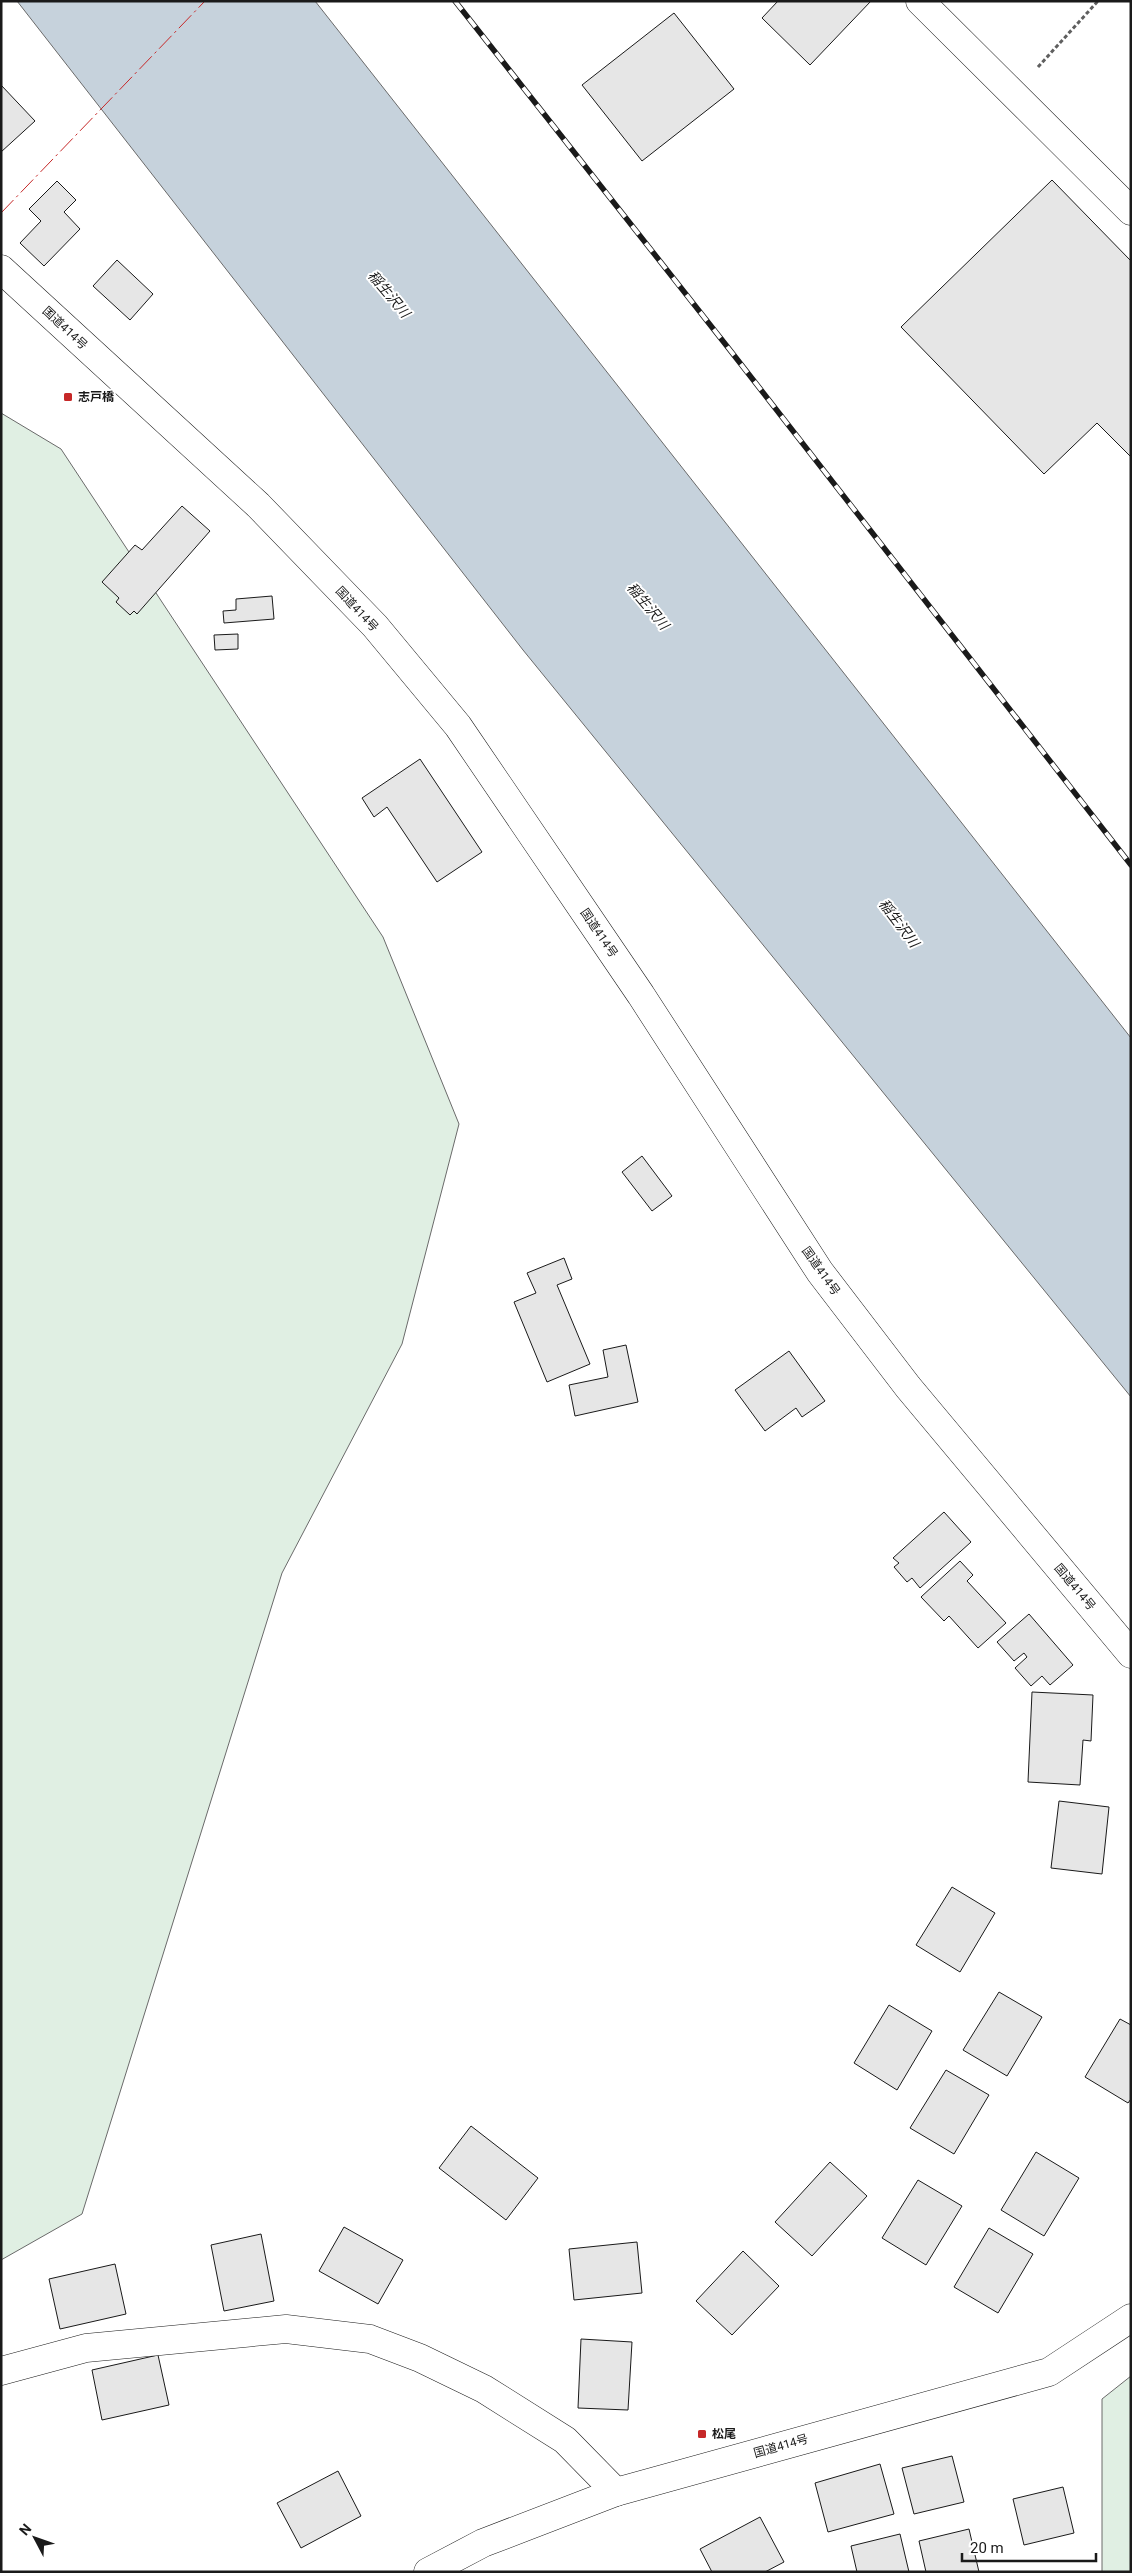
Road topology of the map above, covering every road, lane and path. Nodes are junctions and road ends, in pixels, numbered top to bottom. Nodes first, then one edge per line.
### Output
1 (920, 1) edge
2 (1098, 1) edge
3 (1014, 94) junction
4 (1131, 211) edge
5 (1, 269) edge
6 (1131, 1654) edge
7 (1131, 2318) edge
8 (1, 2371) edge
9 (616, 2492) junction
10 (428, 2572) edge

1 - 3 main road
2 - 3 path
3 - 4 main road
5 - 6 main road, 国道414号
7 - 9 main road, 国道414号
8 - 9 main road
9 - 10 main road, 国道414号

